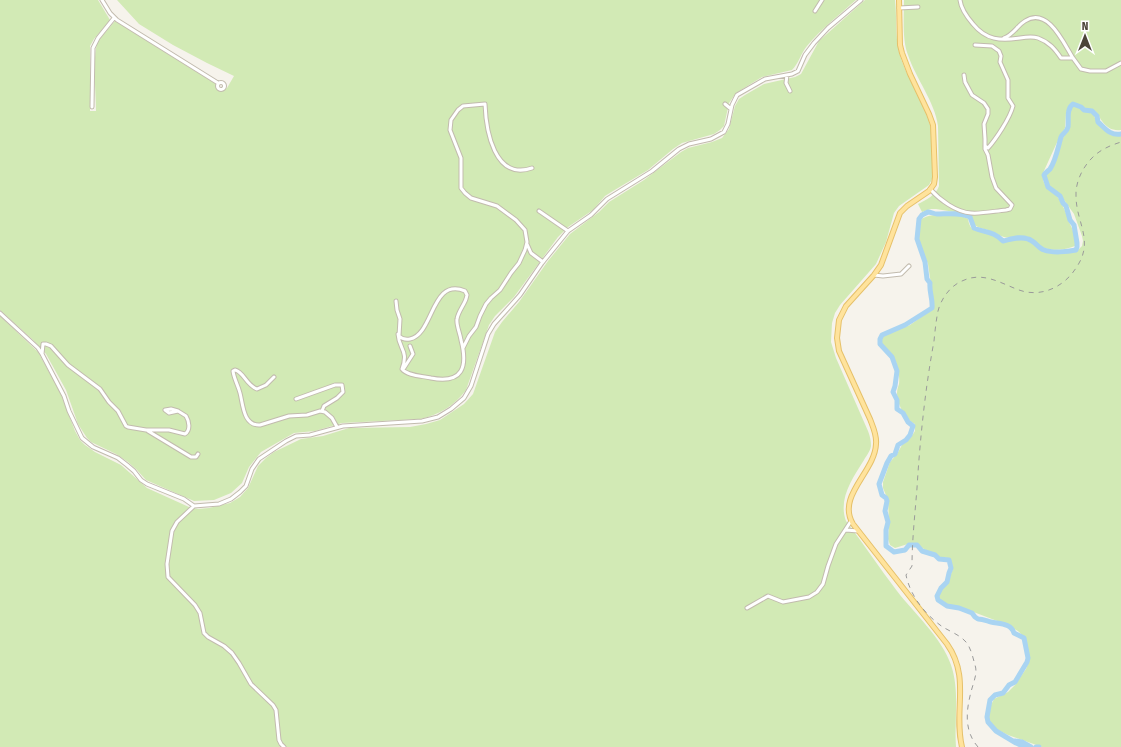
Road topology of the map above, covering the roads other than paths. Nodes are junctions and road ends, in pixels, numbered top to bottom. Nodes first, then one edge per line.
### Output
1 (102, 0) edge
2 (822, 0) edge
3 (861, 0) edge
4 (899, 0) edge
5 (960, 0) edge
6 (899, 8) junction
7 (918, 8) dead end
8 (815, 12) dead end
9 (114, 18) junction
10 (1001, 39) junction
11 (975, 45) dead end
12 (1073, 58) junction
13 (1121, 63) edge
14 (964, 75) dead end
15 (787, 76) junction
16 (218, 83) dead end
17 (790, 91) dead end
18 (725, 104) dead end
19 (92, 107) dead end
20 (731, 109) junction
21 (985, 146) junction
22 (532, 168) dead end
23 (930, 190) junction
24 (539, 211) dead end
25 (568, 231) junction
26 (527, 242) junction
27 (543, 262) junction
28 (909, 266) dead end
29 (874, 275) junction
30 (396, 301) dead end
31 (0, 313) edge
32 (398, 334) junction
33 (410, 346) dead end
34 (463, 348) junction
35 (42, 354) junction
36 (402, 369) junction
37 (274, 377) dead end
38 (296, 399) dead end
39 (178, 411) dead end
40 (322, 411) junction
41 (337, 427) junction
42 (146, 430) junction
43 (198, 454) dead end
44 (194, 506) junction
45 (851, 521) junction
46 (846, 530) junction
47 (858, 531) junction
48 (747, 608) dead end
49 (284, 747) edge
50 (962, 747) edge

1 - 9 street
2 - 8 street
3 - 15 street
4 - 6 main road
5 - 10 street
6 - 7 street
6 - 23 main road
9 - 16 street
9 - 19 street
10 - 12 street
10 - 12 street
11 - 21 street
12 - 13 street
14 - 21 street
15 - 17 street
15 - 20 street
18 - 20 street
20 - 25 street
21 - 23 street
22 - 26 street
23 - 29 main road
24 - 25 street
25 - 27 street
26 - 27 street
26 - 34 street
27 - 41 street
28 - 29 street
29 - 45 main road
30 - 32 street
31 - 35 street
32 - 34 street
32 - 36 street
33 - 36 street
34 - 36 street
35 - 42 street
35 - 44 street
37 - 40 street
38 - 40 street
39 - 42 street
40 - 41 street
41 - 44 street
42 - 43 street
44 - 49 street
45 - 46 street
45 - 47 main road
46 - 47 street
46 - 48 street
47 - 50 main road

